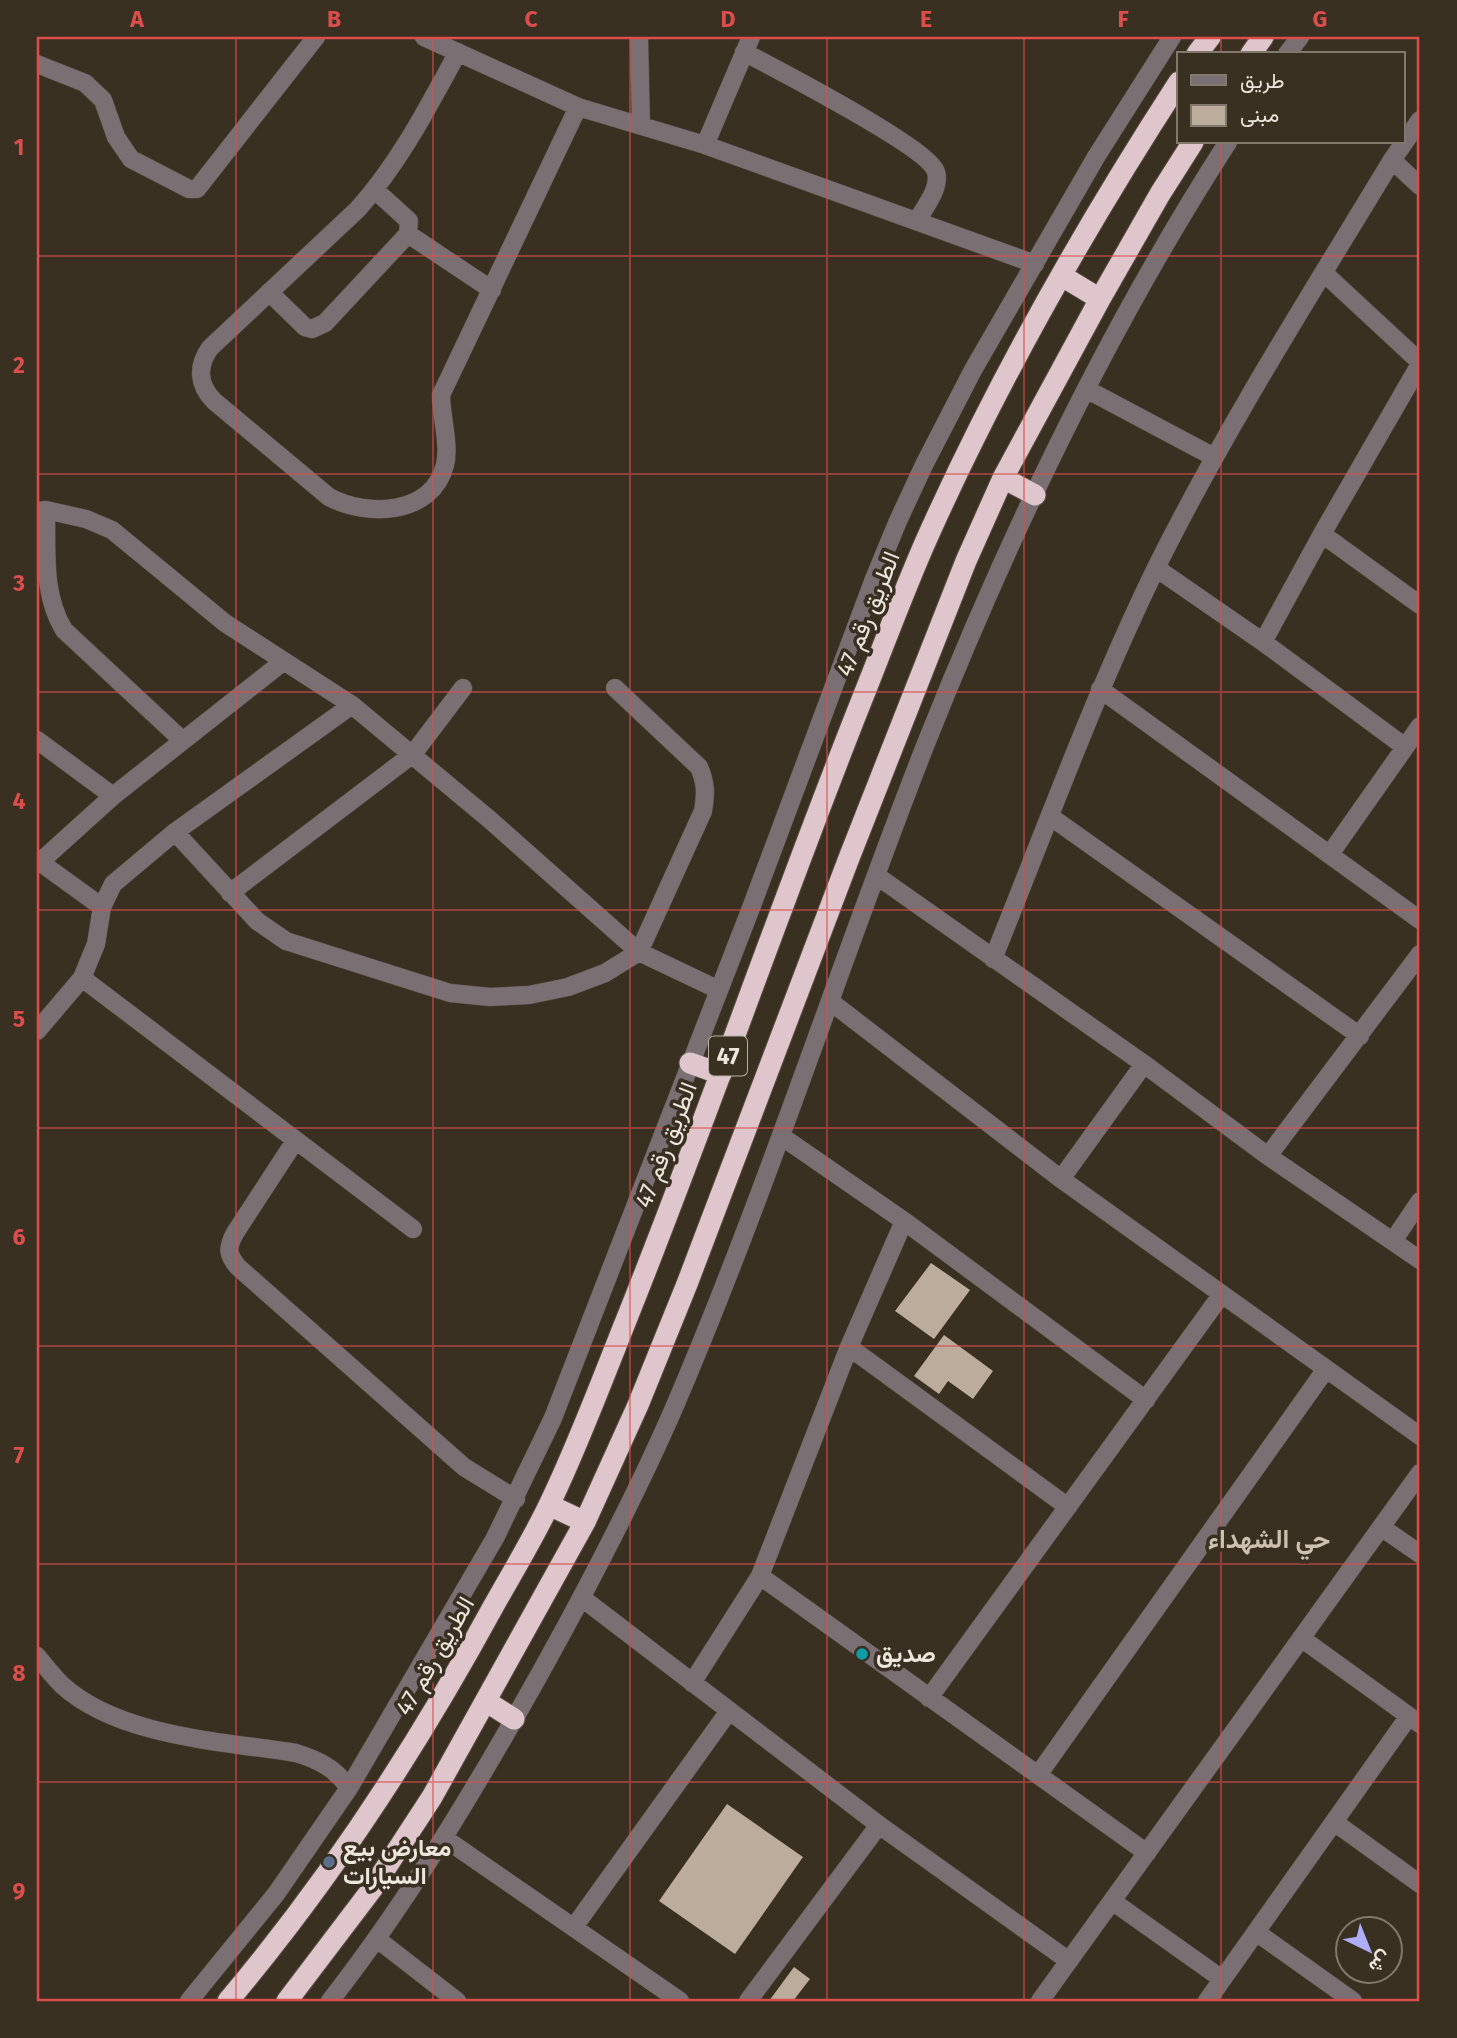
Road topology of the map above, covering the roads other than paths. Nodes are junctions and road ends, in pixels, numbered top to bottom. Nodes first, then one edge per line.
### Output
1 (316, 37) edge
2 (424, 37) edge
3 (639, 37) edge
4 (1172, 37) edge
5 (1210, 37) edge
6 (1264, 37) edge
7 (1300, 37) edge
8 (747, 44) edge
9 (458, 52) junction
10 (1199, 52) edge
11 (1253, 52) edge
12 (1289, 52) edge
13 (37, 64) edge
14 (1177, 85) edge
15 (578, 107) junction
16 (1420, 120) edge
17 (640, 126) junction
18 (1404, 143) edge
19 (1192, 144) edge
20 (1227, 144) edge
21 (1403, 144) edge
22 (705, 145) junction
23 (1392, 160) junction
24 (1420, 186) edge
25 (375, 190) junction
26 (917, 221) junction
27 (408, 234) junction
28 (1035, 264) junction
29 (1324, 273) junction
30 (1062, 276) junction
31 (492, 290) junction
32 (269, 292) junction
33 (1100, 299) junction
34 (1420, 363) edge
35 (1086, 389) junction
36 (1214, 457) junction
37 (1003, 478) junction
38 (1035, 495) junction
39 (42, 511) edge
40 (1322, 534) junction
41 (1156, 568) junction
42 (1420, 605) edge
43 (1263, 642) junction
44 (284, 661) junction
45 (463, 688) dead end
46 (615, 688) dead end
47 (1100, 689) junction
48 (352, 705) junction
49 (1420, 726) edge
50 (37, 740) edge
51 (183, 740) junction
52 (1405, 747) junction
53 (413, 754) junction
54 (113, 796) junction
55 (1051, 817) junction
56 (175, 832) junction
57 (1329, 853) junction
58 (38, 861) edge
59 (877, 876) junction
60 (230, 893) junction
61 (102, 907) junction
62 (1420, 920) edge
63 (639, 953) junction
64 (1420, 954) edge
65 (993, 959) junction
66 (82, 978) junction
67 (719, 989) junction
68 (831, 1002) junction
69 (37, 1031) edge
70 (1360, 1036) junction
71 (690, 1063) junction
72 (1144, 1064) junction
73 (721, 1074) junction
74 (781, 1136) junction
75 (295, 1140) junction
76 (1268, 1156) junction
77 (1061, 1179) junction
78 (1420, 1201) edge
79 (904, 1221) junction
80 (413, 1229) dead end
81 (1393, 1241) junction
82 (1420, 1260) edge
83 (1222, 1294) junction
84 (849, 1347) junction
85 (1326, 1369) junction
86 (1146, 1400) junction
87 (1420, 1436) edge
88 (1420, 1473) edge
89 (516, 1499) junction
90 (549, 1505) junction
91 (1068, 1507) junction
92 (585, 1522) junction
93 (1381, 1527) junction
94 (1420, 1554) edge
95 (760, 1576) junction
96 (582, 1598) junction
97 (1301, 1638) junction
98 (37, 1656) edge
99 (692, 1683) junction
100 (929, 1698) junction
101 (487, 1702) junction
102 (729, 1711) junction
103 (514, 1719) junction
104 (1415, 1720) edge
105 (1038, 1775) junction
106 (349, 1788) junction
107 (1334, 1822) junction
108 (878, 1825) junction
109 (444, 1838) junction
110 (1147, 1853) junction
111 (1420, 1884) edge
112 (1112, 1901) junction
113 (574, 1927) junction
114 (1256, 1932) junction
115 (377, 1939) junction
116 (1069, 1961) junction
117 (1223, 1979) junction
118 (188, 2001) edge
119 (228, 2001) edge
120 (287, 2001) edge
121 (330, 2001) edge
122 (457, 2001) edge
123 (680, 2001) edge
124 (748, 2001) edge
125 (1040, 2001) edge
126 (1207, 2001) edge
127 (1353, 2001) edge

1 - 13 street
2 - 9 street
3 - 17 street
4 - 28 street
5 - 10 highway
6 - 11 highway
7 - 12 street
8 - 22 street
8 - 26 street
9 - 15 street
9 - 25 street
14 - 30 highway, الطريق رقم 47 / 47
15 - 17 street
15 - 31 street
16 - 18 street
17 - 22 street
19 - 33 highway, 47
20 - 35 street
21 - 23 street
22 - 26 street
23 - 24 street
23 - 29 street
25 - 27 street
25 - 32 street
26 - 28 street
27 - 31 street
27 - 32 street
28 - 67 street
29 - 34 street
29 - 36 street
30 - 33 highway
30 - 73 highway, الطريق رقم 47 / 47
31 - 32 street
33 - 37 highway, 47
34 - 40 street
35 - 36 street
35 - 38 street
36 - 41 street
37 - 38 highway
37 - 92 highway, 47
38 - 59 street
39 - 44 street
39 - 51 street
40 - 42 street
40 - 43 street
41 - 43 street
41 - 47 street
43 - 52 street
44 - 48 street
44 - 51 street
45 - 53 street
46 - 63 street
47 - 55 street
47 - 57 street
48 - 53 street
48 - 56 street
49 - 52 street
50 - 54 street
51 - 54 street
52 - 57 street
53 - 60 street
53 - 63 street
54 - 58 street
55 - 65 street
55 - 70 street
56 - 60 street
56 - 61 street
57 - 62 street
58 - 61 street
59 - 65 street
59 - 68 street
60 - 63 street
61 - 66 street
63 - 67 street
64 - 70 street
65 - 72 street
66 - 69 street
66 - 75 street
67 - 71 street
68 - 74 street
68 - 77 street
70 - 76 street
71 - 73 highway
71 - 89 street
72 - 76 street
72 - 77 street
73 - 90 highway, الطريق رقم 47 / 47
74 - 79 street
74 - 96 street
75 - 80 street
75 - 89 street
76 - 81 street
77 - 83 street
78 - 81 street
79 - 84 street
79 - 86 street
81 - 82 street
83 - 85 street
83 - 86 street
84 - 91 street
84 - 95 street
85 - 87 street
85 - 105 street
86 - 91 street
88 - 93 street
89 - 106 street
90 - 92 highway
90 - 119 highway, الطريق رقم 47 / 47
91 - 100 street
92 - 101 highway, 47
93 - 94 street
93 - 97 street
95 - 99 street
95 - 100 street
96 - 99 street
96 - 103 street
97 - 104 street
97 - 110 street
98 - 106 street
99 - 102 street
100 - 105 street
101 - 103 highway
101 - 120 highway, 47
102 - 108 street
102 - 113 street
103 - 109 street
104 - 107 street
105 - 110 street
106 - 118 street
107 - 111 street
107 - 114 street
108 - 116 street
108 - 124 street
109 - 113 street
109 - 115 street
110 - 112 street
112 - 116 street
112 - 117 street
113 - 123 street
114 - 117 street
114 - 127 street
115 - 121 street
115 - 122 street
116 - 125 street
117 - 126 street

